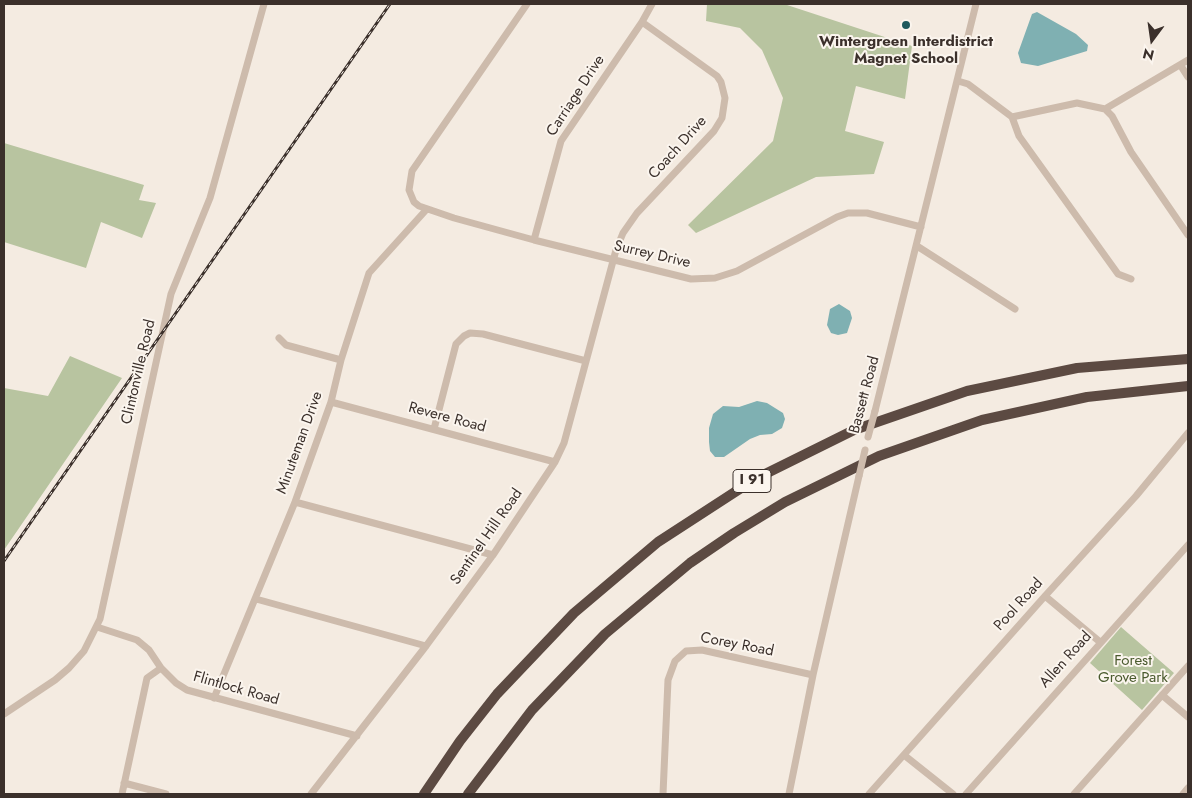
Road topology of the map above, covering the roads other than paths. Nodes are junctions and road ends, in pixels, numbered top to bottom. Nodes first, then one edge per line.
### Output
1 (264, 4) edge
2 (527, 4) edge
3 (652, 4) edge
4 (976, 4) edge
5 (642, 22) junction
6 (1188, 60) edge
7 (1181, 66) junction
8 (1188, 77) edge
9 (958, 81) junction
10 (1105, 109) junction
11 (1012, 117) junction
12 (426, 210) junction
13 (921, 227) junction
14 (1188, 234) edge
15 (534, 240) junction
16 (917, 246) junction
17 (613, 260) junction
18 (1131, 279) dead end
19 (1015, 308) dead end
20 (279, 338) dead end
21 (1188, 359) edge
22 (342, 360) junction
23 (586, 361) junction
24 (1188, 386) edge
25 (331, 402) junction
26 (434, 429) junction
27 (1188, 434) edge
28 (555, 462) junction
29 (295, 502) junction
30 (1188, 545) edge
31 (493, 555) junction
32 (1045, 596) junction
33 (256, 599) junction
34 (97, 627) junction
35 (1100, 642) junction
36 (426, 646) junction
37 (1188, 666) edge
38 (162, 668) junction
39 (813, 675) junction
40 (1162, 695) junction
41 (214, 698) junction
42 (4, 714) edge
43 (1188, 717) edge
44 (357, 736) junction
45 (904, 755) junction
46 (124, 783) junction
47 (1188, 788) edge
48 (122, 794) edge
49 (166, 794) edge
50 (311, 794) edge
51 (424, 794) edge
52 (468, 794) edge
53 (663, 794) edge
54 (789, 794) edge
55 (869, 794) edge
56 (953, 794) edge
57 (966, 794) edge
58 (1074, 794) edge
59 (1183, 794) edge

1 - 34 street, Clintonville Road
2 - 12 street
3 - 5 street, Carriage Drive
4 - 9 street, Bassett Road
5 - 15 street, Carriage Drive
5 - 17 street, Coach Drive
6 - 7 street
7 - 8 street
7 - 10 street
9 - 11 street
9 - 13 street, Bassett Road
10 - 11 street
10 - 14 street
11 - 18 street
12 - 15 street, Surrey Drive
12 - 22 street, Minuteman Drive
13 - 16 street, Bassett Road
13 - 17 street, Surrey Drive
15 - 17 street, Surrey Drive
16 - 19 street
16 - 39 street, Bassett Road, bridge
17 - 23 street, Sentinel Hill Road
20 - 22 street
21 - 51 highway, I 91
22 - 25 street, Minuteman Drive
23 - 26 street
23 - 28 street, Sentinel Hill Road
24 - 52 highway, I 91
25 - 26 street, Revere Road
25 - 29 street, Minuteman Drive
26 - 28 street, Revere Road
27 - 32 street, Pool Road
28 - 31 street, Sentinel Hill Road
29 - 31 street
29 - 33 street, Minuteman Drive
30 - 35 street, Allen Road
31 - 36 street, Sentinel Hill Road
32 - 35 street
32 - 45 street, Pool Road
33 - 36 street
33 - 41 street, Minuteman Drive
34 - 38 street, Flintlock Road
34 - 42 street, Clintonville Road
35 - 57 street, Allen Road
36 - 44 street, Sentinel Hill Road
37 - 40 street
38 - 41 street, Flintlock Road
38 - 46 street
39 - 53 street, Corey Road
39 - 54 street, Bassett Road
40 - 43 street
40 - 58 street
41 - 44 street, Flintlock Road
44 - 50 street, Sentinel Hill Road
45 - 55 street, Pool Road
45 - 56 street
46 - 48 street
46 - 49 street
47 - 59 street

